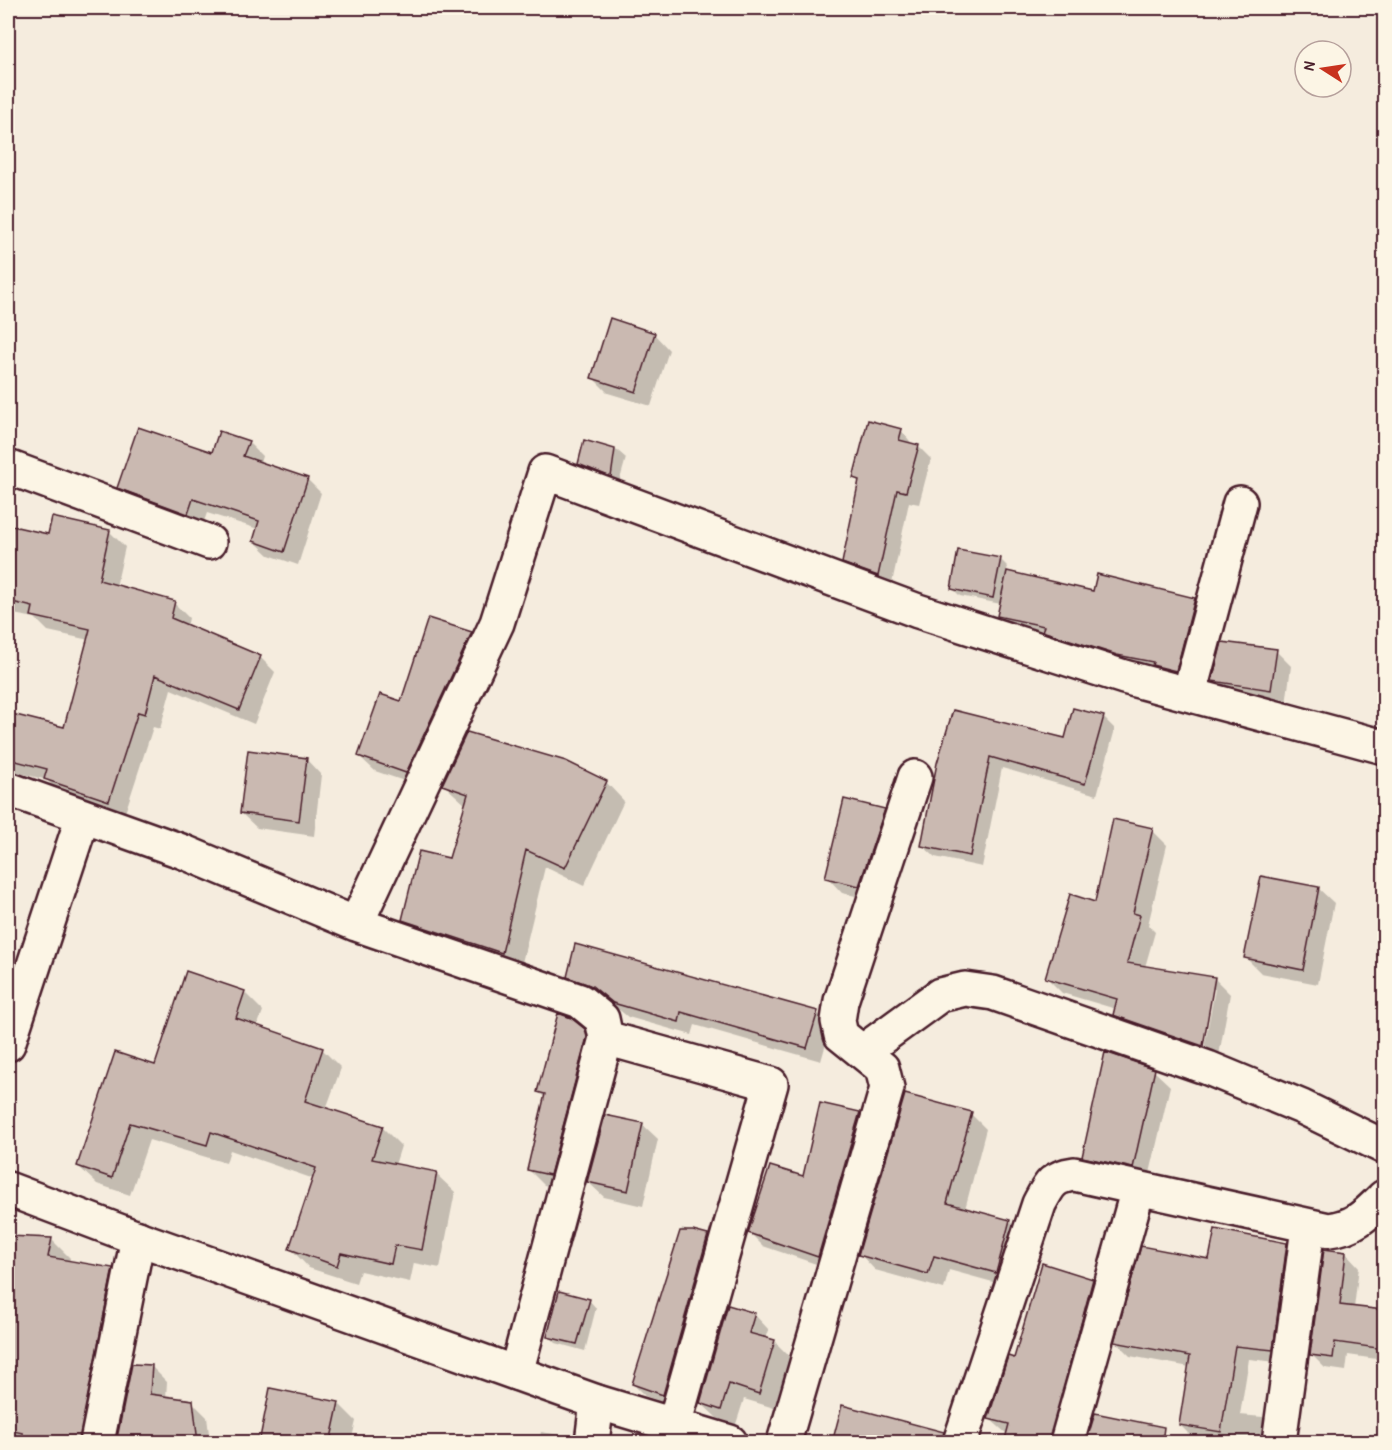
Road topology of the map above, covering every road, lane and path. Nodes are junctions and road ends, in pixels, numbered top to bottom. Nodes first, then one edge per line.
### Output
1 (8, 467) edge
2 (1240, 503) dead end
3 (209, 542) dead end
4 (1189, 694) junction
5 (1384, 747) edge
6 (915, 777) dead end
7 (8, 789) edge
8 (83, 816) junction
9 (356, 924) junction
10 (606, 1038) junction
11 (8, 1044) edge
12 (862, 1052) junction
13 (1384, 1147) edge
14 (1138, 1188) junction
15 (8, 1189) edge
16 (1384, 1197) edge
17 (1308, 1228) junction
18 (138, 1238) junction
19 (516, 1373) junction
20 (597, 1402) junction
21 (674, 1425) junction
22 (97, 1443) edge
23 (592, 1443) edge
24 (730, 1443) edge
25 (784, 1443) edge
26 (960, 1443) edge
27 (1067, 1443) edge
28 (1279, 1443) edge

1 - 3 street
2 - 4 street
4 - 5 street
4 - 9 street
6 - 12 street
7 - 8 street
8 - 9 street
8 - 11 street
9 - 10 street
10 - 19 street
10 - 21 street
12 - 13 street
12 - 25 street
14 - 17 street
14 - 26 street
14 - 27 street
15 - 18 street
16 - 17 street
17 - 28 street
18 - 19 street
18 - 22 street
19 - 20 street
20 - 21 street
20 - 23 street
21 - 24 street

